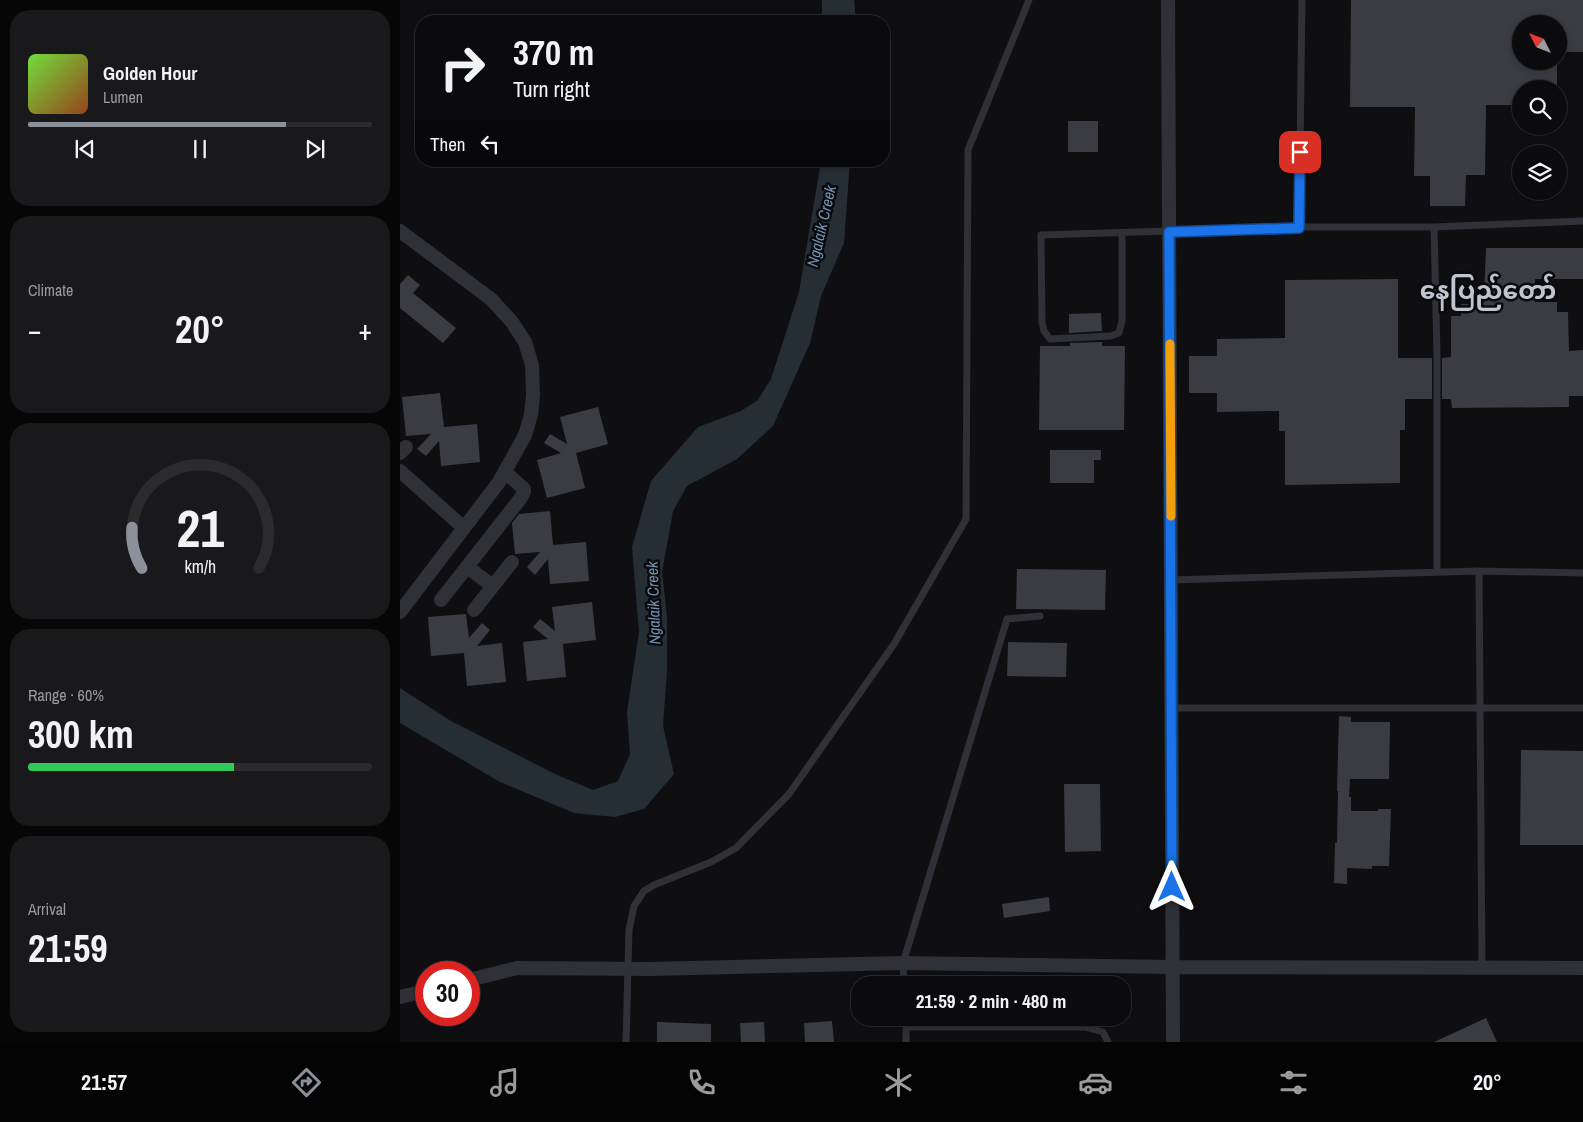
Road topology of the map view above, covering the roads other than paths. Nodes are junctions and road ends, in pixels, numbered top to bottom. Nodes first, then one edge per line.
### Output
1 (1029, 0) edge
2 (1168, 0) edge
3 (1302, 0) edge
4 (1583, 221) edge
5 (1299, 228) junction
6 (1434, 228) junction
7 (400, 231) edge
8 (1169, 232) junction
9 (1122, 233) junction
10 (400, 471) edge
11 (505, 472) junction
12 (464, 528) junction
13 (512, 562) dead end
14 (467, 567) junction
15 (1479, 571) junction
16 (1437, 572) junction
17 (1583, 573) edge
18 (1171, 580) junction
19 (493, 586) junction
20 (441, 600) dead end
21 (474, 610) dead end
22 (400, 612) edge
23 (1040, 616) dead end
24 (1480, 707) junction
25 (1172, 708) junction
26 (1583, 708) edge
27 (903, 963) junction
28 (1173, 967) junction
29 (1482, 968) junction
30 (1583, 968) edge
31 (628, 969) junction
32 (904, 976) edge
33 (480, 977) edge
34 (415, 994) edge
35 (400, 997) edge
36 (907, 1027) joint
37 (626, 1042) edge
38 (906, 1042) edge
39 (1108, 1042) edge
40 (1173, 1042) edge

1 - 31 lane
2 - 8 street
3 - 5 lane
4 - 6 lane
5 - 6 lane
5 - 8 lane
6 - 16 lane
7 - 11 street
8 - 9 lane
8 - 18 street
9 - 9 lane
10 - 12 street
11 - 12 street
11 - 14 street
12 - 22 street
13 - 19 street
14 - 19 street
14 - 20 street
15 - 16 lane
15 - 17 lane
15 - 24 lane
16 - 18 lane
18 - 25 street
19 - 21 street
23 - 27 lane
24 - 25 lane
24 - 26 lane
24 - 29 lane
25 - 28 street
27 - 28 street
27 - 31 street
27 - 32 lane
28 - 29 street
28 - 40 street
29 - 30 street
31 - 33 street
31 - 37 lane
34 - 35 street
36 - 38 lane
36 - 39 lane

